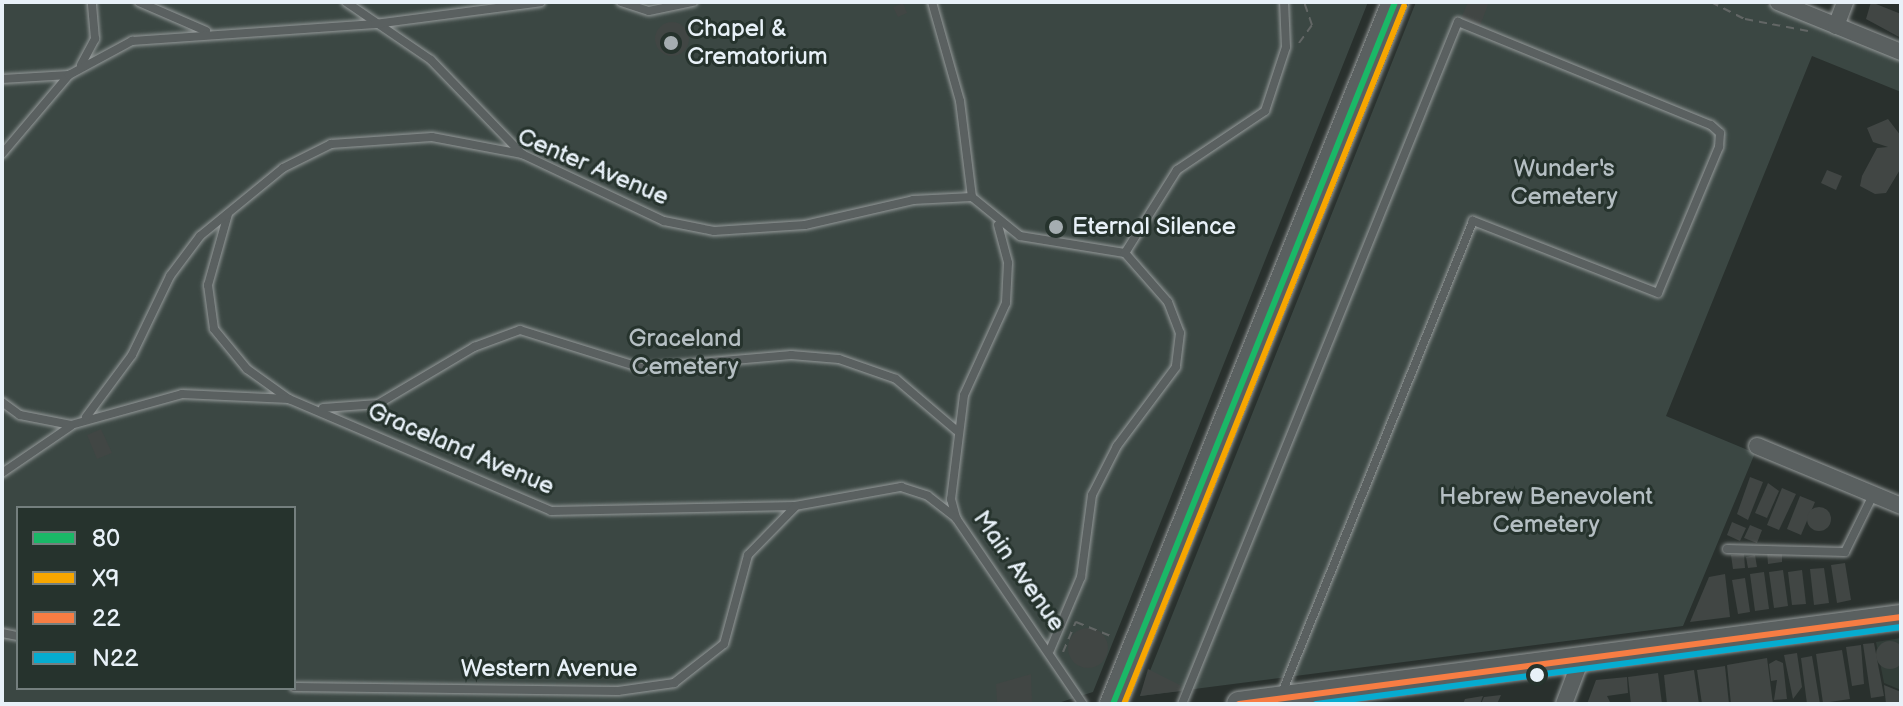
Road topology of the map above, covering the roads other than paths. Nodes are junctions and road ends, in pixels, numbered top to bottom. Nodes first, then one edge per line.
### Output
1 (92, 2) edge
2 (139, 2) edge
3 (346, 2) edge
4 (541, 2) edge
5 (621, 2) edge
6 (693, 2) edge
7 (932, 2) edge
8 (1284, 2) edge
9 (1395, 2) edge
10 (1778, 2) edge
11 (1845, 2) edge
12 (375, 24) junction
13 (1836, 26) junction
14 (206, 32) junction
15 (1901, 52) edge
16 (74, 72) junction
17 (2, 79) edge
18 (2, 154) edge
19 (522, 154) junction
20 (972, 197) junction
21 (228, 213) junction
22 (998, 225) junction
23 (1125, 253) junction
24 (289, 399) junction
25 (2, 402) edge
26 (321, 408) junction
27 (86, 417) junction
28 (71, 425) junction
29 (956, 430) junction
30 (1757, 446) dead end
31 (2, 473) edge
32 (1873, 494) junction
33 (795, 506) junction
34 (1901, 506) edge
35 (956, 518) junction
36 (1727, 549) dead end
37 (1901, 617) edge
38 (1050, 650) junction
39 (1581, 659) junction
40 (296, 687) edge
41 (1382, 694) edge
42 (1280, 699) junction
43 (1083, 704) edge
44 (1113, 704) edge
45 (1182, 704) edge
46 (1239, 704) edge
47 (1564, 704) edge

1 - 16 lane
2 - 14 lane
3 - 12 lane
4 - 12 lane
5 - 6 lane
7 - 20 lane
8 - 23 lane
9 - 44 main road
10 - 13 street
11 - 13 street
12 - 14 lane
12 - 19 lane
13 - 15 street
14 - 16 lane
16 - 17 lane
16 - 18 lane
19 - 20 lane, Center Avenue
19 - 21 lane, Center Avenue
20 - 22 lane
21 - 24 lane
21 - 27 lane, Center Avenue
22 - 23 lane
22 - 29 lane, Main Avenue
23 - 38 lane
24 - 26 lane, Graceland Avenue
24 - 27 lane, Graceland Avenue
25 - 28 lane
26 - 29 lane
26 - 33 lane, Graceland Avenue
27 - 28 lane, Graceland Avenue
28 - 31 lane
29 - 35 lane, Main Avenue
30 - 32 street
32 - 34 street
32 - 36 lane
33 - 35 lane, Graceland Avenue
33 - 40 lane, Western Avenue
35 - 38 lane, Main Avenue
37 - 39 main road
38 - 43 lane, Main Avenue
39 - 41 main road
39 - 47 street
41 - 42 main road
42 - 45 lane
42 - 46 main road

